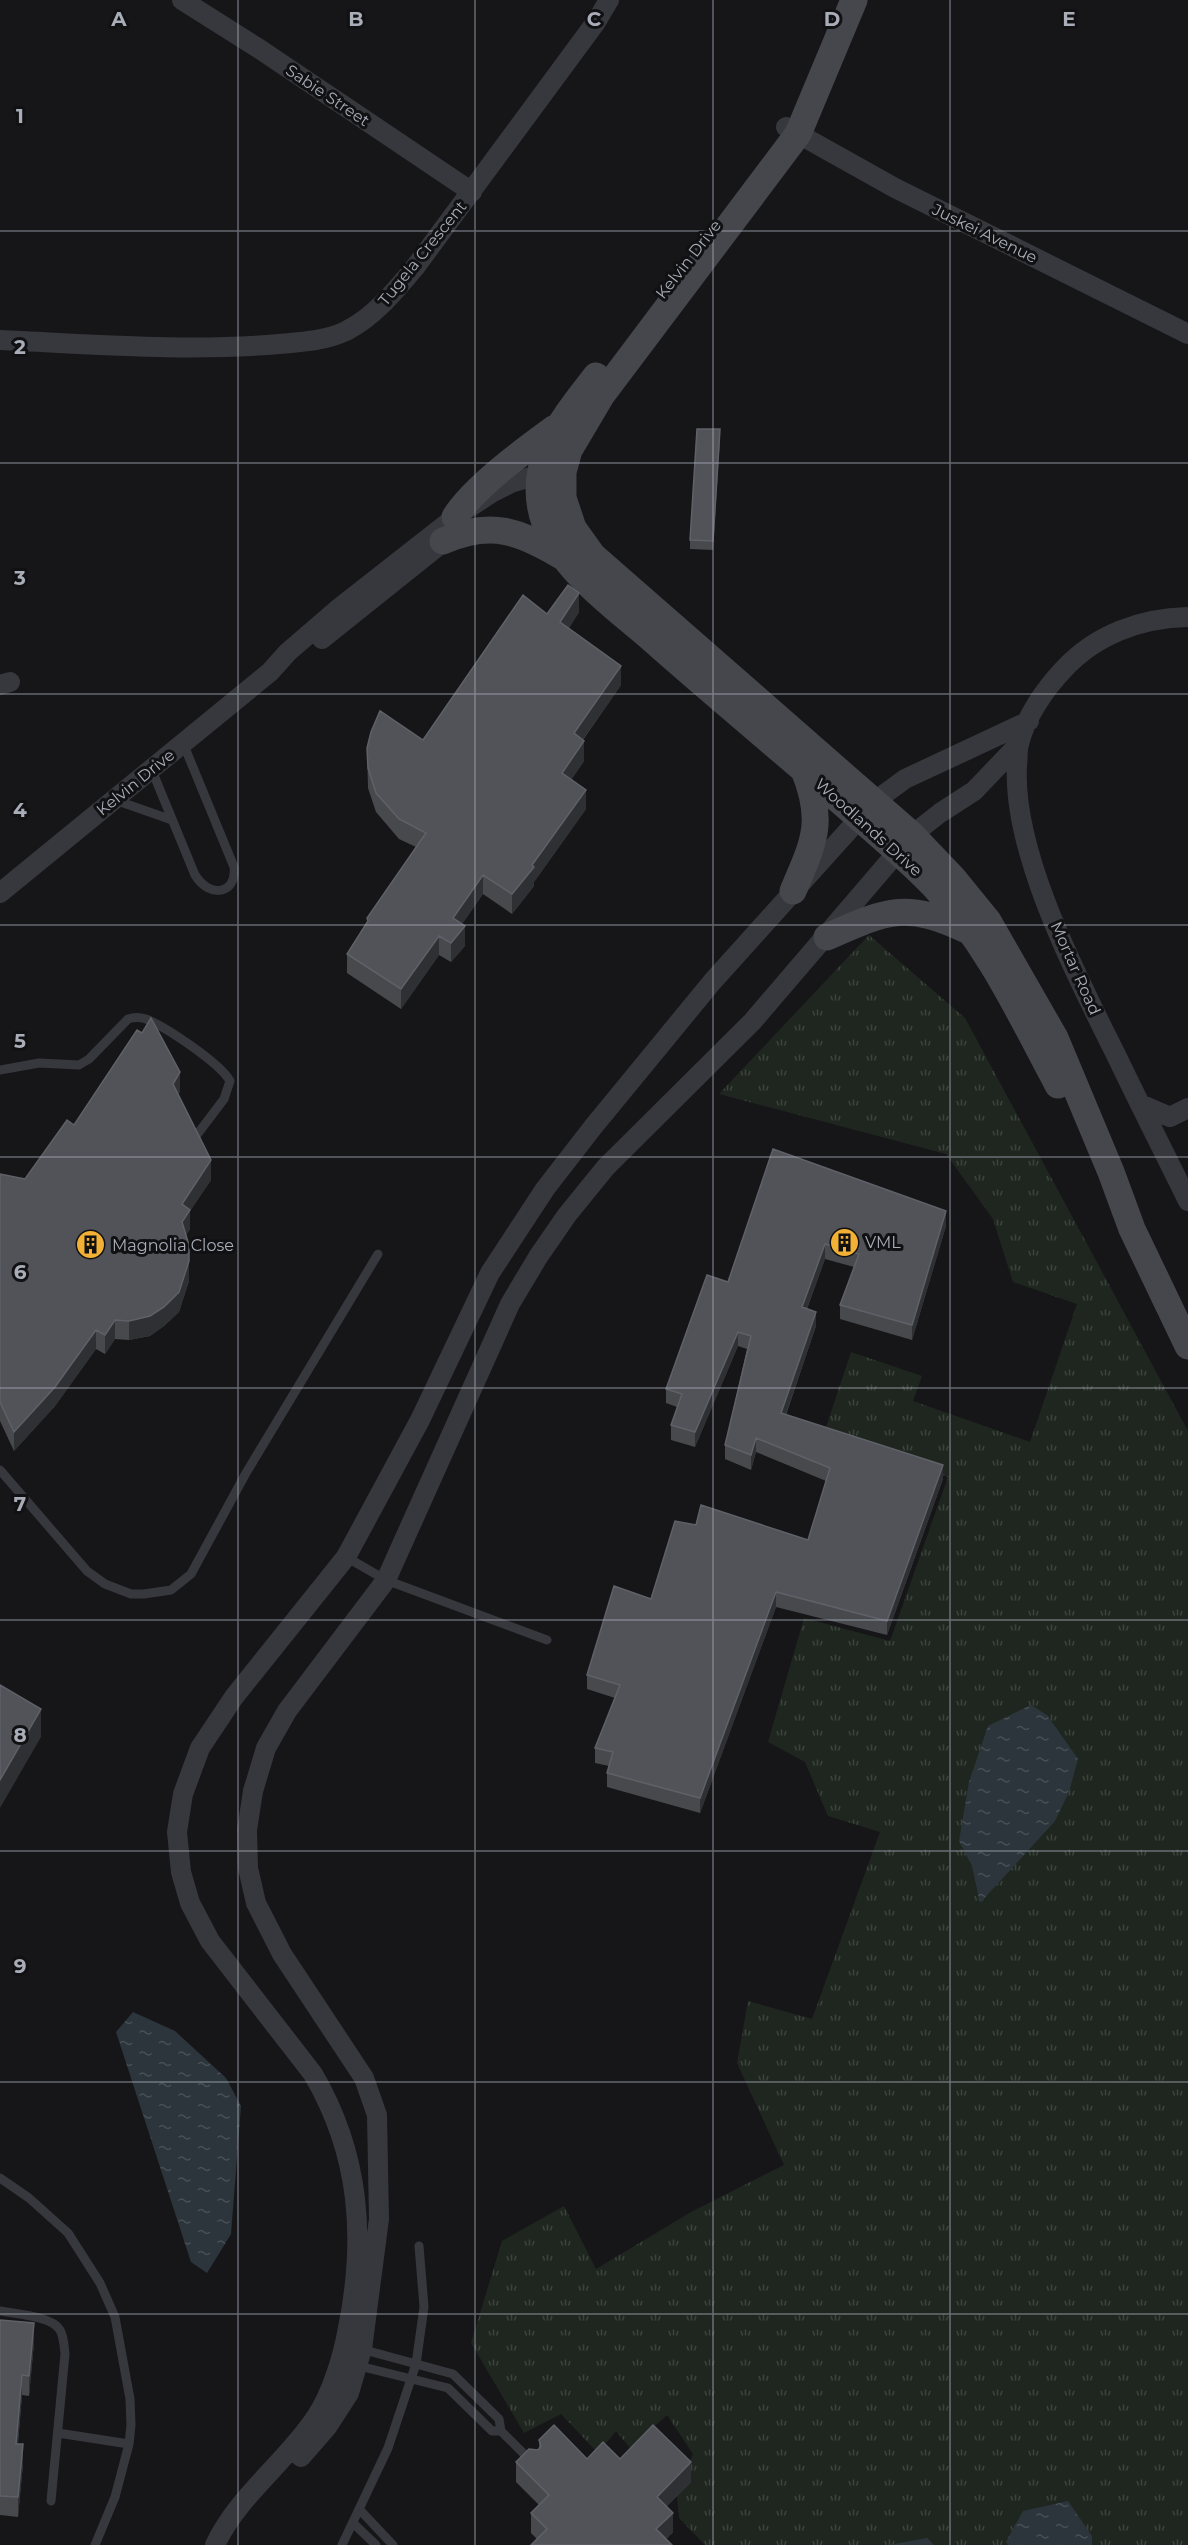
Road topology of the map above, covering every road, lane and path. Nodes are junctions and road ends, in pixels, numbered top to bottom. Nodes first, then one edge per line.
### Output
1 (182, 0) edge
2 (609, 0) edge
3 (854, 0) edge
4 (792, 130) junction
5 (472, 192) junction
6 (1188, 334) edge
7 (0, 340) edge
8 (558, 426) junction
9 (551, 479) junction
10 (455, 517) junction
11 (443, 541) junction
12 (564, 558) junction
13 (1188, 617) edge
14 (270, 672) junction
15 (1029, 721) junction
16 (183, 743) junction
17 (1019, 744) junction
18 (151, 768) junction
19 (804, 770) junction
20 (113, 799) junction
21 (867, 809) junction
22 (172, 820) junction
23 (905, 843) junction
24 (793, 891) junction
25 (0, 893) edge
26 (972, 933) junction
27 (827, 937) junction
28 (0, 1070) edge
29 (1140, 1104) junction
30 (1188, 1108) edge
31 (196, 1136) edge
32 (1188, 1202) edge
33 (1132, 1229) junction
34 (378, 1254) dead end
35 (1188, 1346) edge
36 (0, 1470) edge
37 (346, 1557) junction
38 (386, 1580) junction
39 (547, 1640) dead end
40 (0, 2178) edge
41 (419, 2246) dead end
42 (0, 2311) edge
43 (352, 2355) junction
44 (416, 2364) junction
45 (411, 2380) junction
46 (480, 2401) junction
47 (471, 2410) junction
48 (501, 2431) junction
49 (58, 2433) junction
50 (129, 2444) junction
51 (534, 2464) edge
52 (51, 2501) dead end
53 (360, 2510) junction
54 (353, 2523) junction
55 (94, 2545) edge
56 (214, 2545) edge
57 (229, 2545) edge
58 (342, 2545) edge
59 (375, 2545) edge
60 (393, 2545) edge

1 - 5 street, Sabie Street
2 - 5 street, Tugela Crescent
3 - 4 main road, Kelvin Drive
4 - 6 street, Juskei Avenue
4 - 8 main road, Kelvin Drive
4 - 9 main road, Kelvin Drive
5 - 7 street, Tugela Crescent
8 - 9 main road, Kelvin Drive
8 - 10 main road
9 - 10 street, Kelvin Drive
9 - 11 street, Kelvin Drive
9 - 12 main road, Woodlands Drive
9 - 21 main road, Woodlands Drive
10 - 14 street, Kelvin Drive
11 - 12 main road
11 - 14 street, Kelvin Drive
12 - 19 main road, Woodlands Drive
13 - 15 street, Mortar Road
14 - 16 street, Kelvin Drive
15 - 17 street, Mortar Road
15 - 21 street
16 - 18 street, Kelvin Drive
16 - 22 lane
17 - 23 street
17 - 29 street, Mortar Road
18 - 20 street, Kelvin Drive
18 - 22 lane
19 - 21 main road, Woodlands Drive
19 - 24 main road
20 - 22 lane
20 - 25 street, Kelvin Drive
21 - 23 main road, Woodlands Drive
21 - 24 street
23 - 26 main road, Woodlands Drive
23 - 27 street
23 - 33 main road, Woodlands Drive
24 - 37 street
26 - 27 main road
26 - 33 main road, Woodlands Drive
27 - 38 street
28 - 31 lane
29 - 30 street
29 - 32 street, Mortar Road
33 - 35 main road, Woodlands Drive
34 - 36 lane
37 - 38 lane
37 - 43 street
38 - 39 lane
38 - 43 street
40 - 50 lane
41 - 44 lane
42 - 49 lane
43 - 44 lane
43 - 45 lane
43 - 56 street
43 - 57 street
44 - 45 lane
44 - 46 lane
45 - 47 lane
45 - 53 lane
46 - 47 lane
46 - 48 lane
47 - 48 lane
48 - 51 lane
49 - 50 lane
49 - 52 lane
50 - 55 lane
53 - 54 lane
53 - 60 lane
54 - 58 lane
54 - 59 lane

